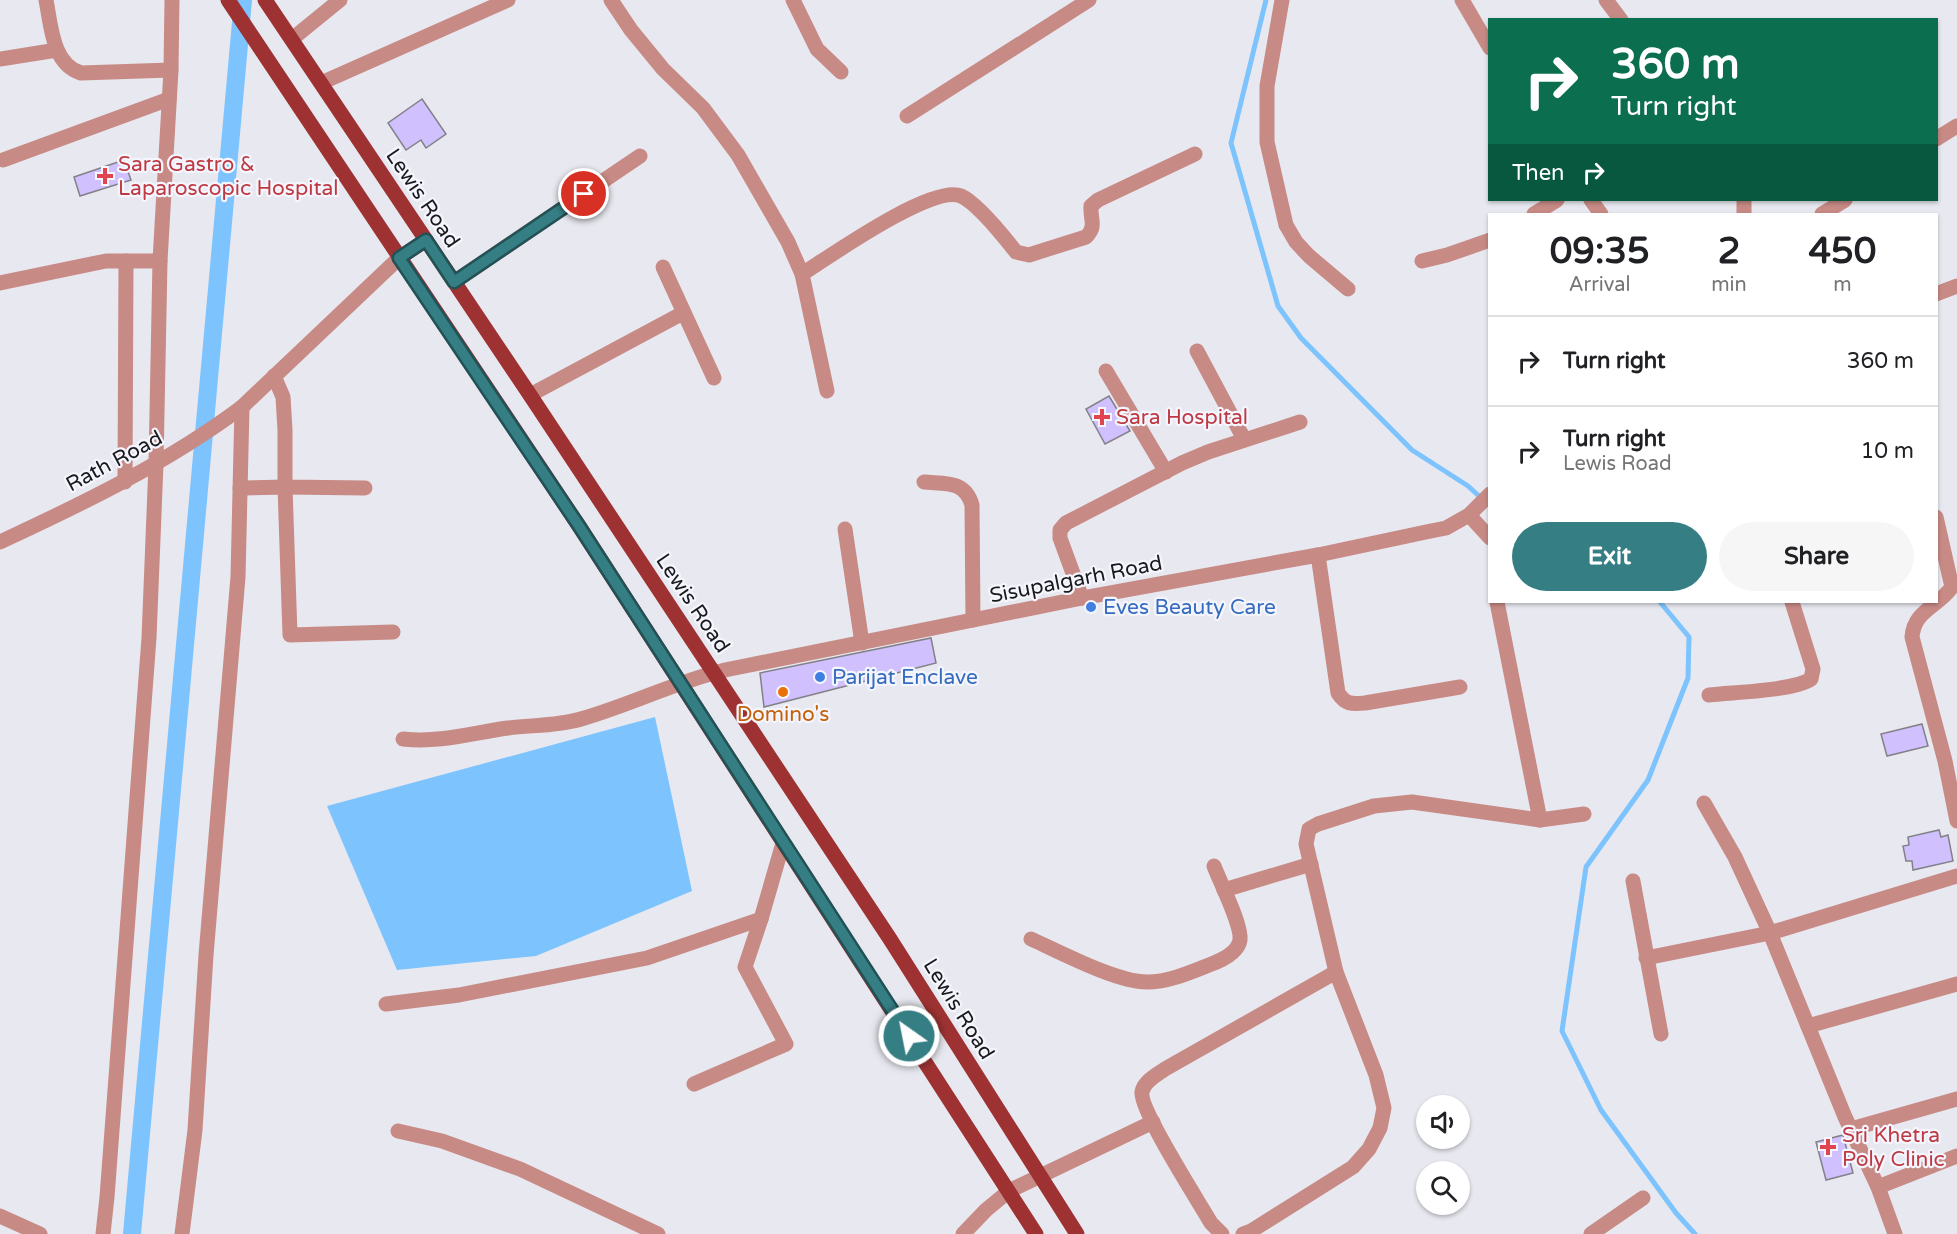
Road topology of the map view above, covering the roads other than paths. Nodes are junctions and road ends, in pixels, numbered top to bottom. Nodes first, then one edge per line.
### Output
1 (46, 0) edge
2 (172, 0) edge
3 (228, 0) edge
4 (265, 0) edge
5 (340, 0) edge
6 (508, 0) edge
7 (611, 0) edge
8 (793, 0) edge
9 (1089, 0) edge
10 (1282, 0) edge
11 (1462, 0) edge
12 (1606, 0) edge
13 (1620, 18) edge
14 (292, 39) junction
15 (1488, 45) edge
16 (57, 50) junction
17 (0, 59) edge
18 (171, 70) junction
19 (841, 72) dead end
20 (321, 83) junction
21 (169, 99) junction
22 (907, 116) dead end
23 (1957, 126) edge
24 (1938, 138) edge
25 (1195, 154) dead end
26 (640, 156) dead end
27 (3, 160) dead end
28 (1555, 201) edge
29 (1843, 201) edge
30 (1536, 213) edge
31 (1824, 213) edge
32 (426, 240) junction
33 (1488, 241) edge
34 (399, 258) junction
35 (126, 261) junction
36 (160, 261) junction
37 (1422, 261) dead end
38 (663, 267) dead end
39 (802, 274) junction
40 (454, 282) junction
41 (0, 283) edge
42 (1957, 286) edge
43 (1348, 289) dead end
44 (1938, 293) edge
45 (683, 313) junction
46 (1197, 351) dead end
47 (1106, 371) dead end
48 (274, 376) junction
49 (714, 378) dead end
50 (827, 391) dead end
51 (530, 395) junction
52 (242, 407) junction
53 (1300, 422) dead end
54 (1244, 439) junction
55 (156, 464) junction
56 (1166, 472) junction
57 (125, 482) junction
58 (924, 482) dead end
59 (285, 487) junction
60 (240, 488) junction
61 (365, 488) dead end
62 (1488, 496) edge
63 (1472, 512) junction
64 (1938, 521) edge
65 (845, 529) dead end
66 (1488, 535) edge
67 (0, 542) edge
68 (1950, 543) edge
69 (1318, 555) junction
70 (1082, 598) junction
71 (1938, 602) edge
72 (1497, 603) edge
73 (1792, 603) edge
74 (1937, 603) edge
75 (973, 620) junction
76 (393, 632) dead end
77 (862, 643) junction
78 (714, 672) junction
79 (680, 683) junction
80 (1460, 687) dead end
81 (1709, 696) dead end
82 (403, 739) dead end
83 (1953, 781) edge
84 (1704, 803) dead end
85 (1584, 814) dead end
86 (1540, 820) junction
87 (1957, 821) edge
88 (783, 843) junction
89 (1311, 864) junction
90 (1214, 866) dead end
91 (1957, 876) edge
92 (1633, 881) dead end
93 (1224, 890) junction
94 (761, 919) junction
95 (1770, 933) junction
96 (1031, 939) dead end
97 (1646, 958) junction
98 (1336, 972) junction
99 (1957, 984) edge
100 (386, 1004) dead end
101 (1808, 1026) junction
102 (1661, 1034) dead end
103 (694, 1084) dead end
104 (1957, 1099) edge
105 (1153, 1122) junction
106 (1851, 1129) junction
107 (398, 1131) dead end
108 (1957, 1156) edge
109 (1040, 1176) junction
110 (1878, 1187) junction
111 (1009, 1191) junction
112 (1643, 1198) dead end
113 (0, 1216) edge
114 (40, 1234) edge
115 (103, 1234) edge
116 (182, 1234) edge
117 (658, 1234) edge
118 (963, 1234) edge
119 (1036, 1234) edge
120 (1077, 1234) edge
121 (1222, 1234) edge
122 (1243, 1234) edge
123 (1591, 1234) edge
124 (1895, 1234) edge

1 - 16 street
2 - 18 street
3 - 34 main road
4 - 14 main road, Lewis Road
5 - 14 street
6 - 20 street
7 - 39 street
8 - 19 street
9 - 22 street
10 - 43 street
11 - 15 street
12 - 13 street
14 - 20 main road, Lewis Road
16 - 17 street
16 - 18 street
18 - 21 street
20 - 32 main road, Lewis Road
21 - 27 street
21 - 36 street
23 - 24 street
25 - 39 street
26 - 40 street
28 - 30 street
29 - 31 street
32 - 34 main road
32 - 40 main road, Lewis Road
33 - 37 street
34 - 48 street, Rath Road
34 - 79 main road
35 - 36 street
35 - 41 street
35 - 57 street
36 - 55 street
38 - 45 street
39 - 50 street
40 - 51 main road, Lewis Road
42 - 44 street
45 - 49 street
45 - 51 street
46 - 54 street
47 - 56 street
48 - 52 street, Rath Road
48 - 59 street
51 - 78 main road, Lewis Road
52 - 55 street, Rath Road
52 - 60 street
53 - 54 street
54 - 56 street
55 - 57 street, Rath Road
55 - 115 street
56 - 70 street
57 - 67 street, Rath Road
58 - 75 street
59 - 60 street
59 - 61 street
59 - 76 street
60 - 116 street
62 - 63 street, Sisupalgarh Road
63 - 66 street
63 - 69 street, Sisupalgarh Road
64 - 68 street
65 - 77 street
68 - 71 street
69 - 70 street, Sisupalgarh Road
69 - 80 street
70 - 75 street, Sisupalgarh Road
72 - 86 street
73 - 81 street
74 - 83 street
75 - 77 street, Sisupalgarh Road
77 - 78 street, Sisupalgarh Road
78 - 79 street, Sisupalgarh Road
78 - 109 main road, Lewis Road
79 - 82 street, Sisupalgarh Road
79 - 88 main road
83 - 87 street
84 - 95 street
85 - 86 street
86 - 89 street
88 - 94 street
88 - 111 main road
89 - 93 street
89 - 98 street
90 - 93 street
91 - 95 street
92 - 97 street
93 - 96 street
94 - 100 street
94 - 103 street
95 - 97 street
95 - 101 street
97 - 102 street
98 - 105 street
98 - 122 street
99 - 101 street
101 - 106 street
104 - 106 street
105 - 109 street
105 - 121 street
106 - 110 street
107 - 117 street
108 - 110 street
109 - 111 street
109 - 120 main road, Lewis Road
110 - 124 street
111 - 118 street
111 - 119 main road
112 - 123 street
113 - 114 street

